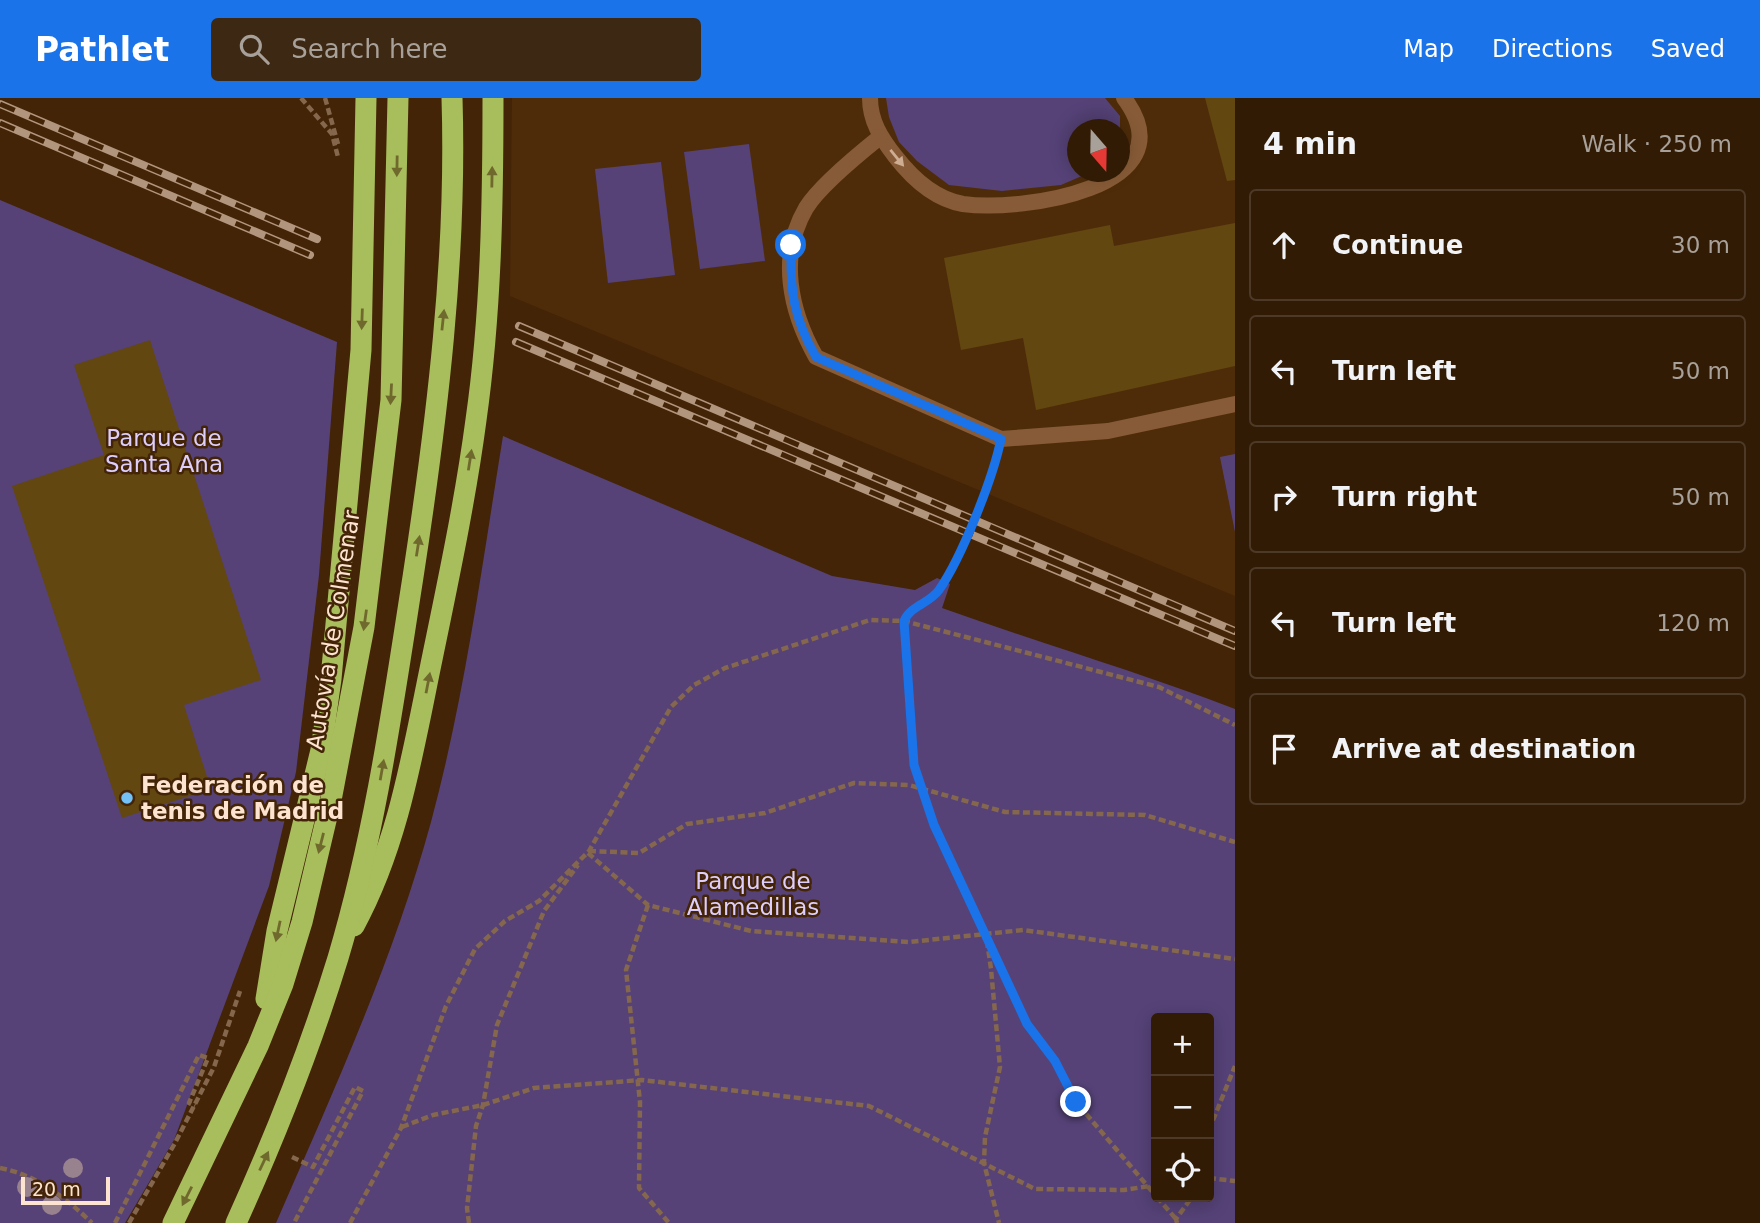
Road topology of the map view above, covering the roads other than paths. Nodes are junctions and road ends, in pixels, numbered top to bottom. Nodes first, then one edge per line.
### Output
1 (351, 98) edge
2 (366, 98) edge
3 (398, 98) edge
4 (452, 98) edge
5 (493, 98) edge
6 (870, 98) edge
7 (1124, 98) edge
8 (880, 136) junction
9 (365, 250) junction
10 (1235, 404) edge
11 (338, 956) junction
12 (258, 1046) junction
13 (173, 1223) edge
14 (236, 1223) edge

1 - 9 highway
2 - 9 highway
3 -> 12 highway, Autovía de Colmenar
11 -> 4 highway
11 -> 5 highway
6 - 8 lane
8 -> 7 lane
8 - 10 lane
9 -> 12 highway
14 -> 11 highway
12 -> 13 highway, Autovía de Colmenar

